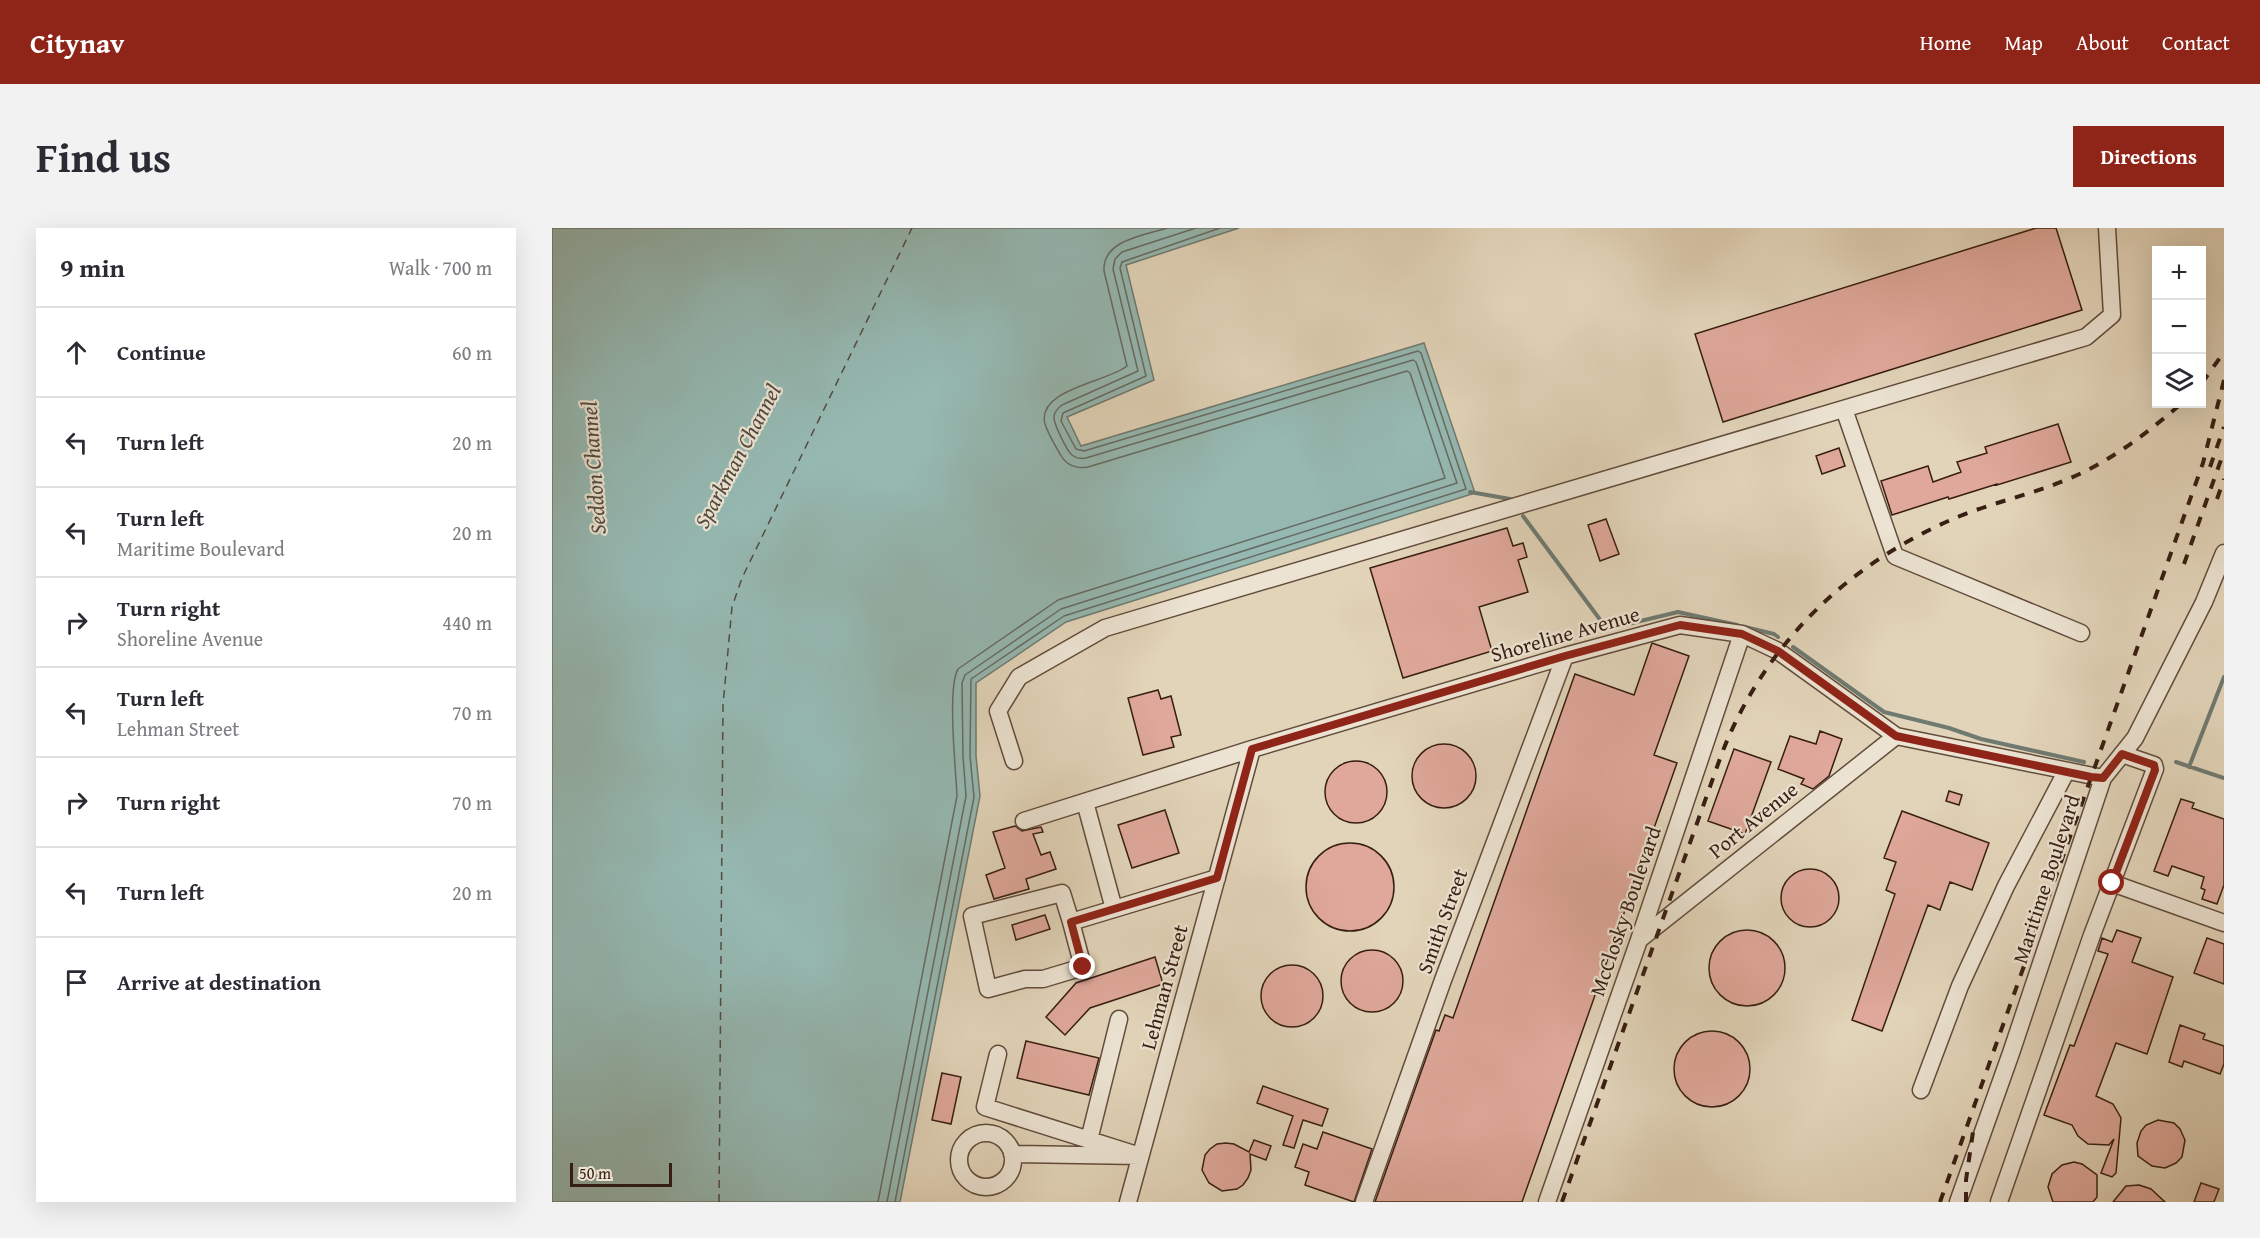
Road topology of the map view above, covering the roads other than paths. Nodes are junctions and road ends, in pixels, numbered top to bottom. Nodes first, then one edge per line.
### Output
1 (2107, 228) edge
2 (1844, 409) junction
3 (2224, 553) edge
4 (2221, 570) edge
5 (2081, 633) dead end
6 (1742, 634) junction
7 (1565, 656) junction
8 (1896, 736) junction
9 (1252, 749) junction
10 (2122, 754) junction
11 (1014, 761) dead end
12 (2066, 772) junction
13 (2103, 778) junction
14 (1085, 802) junction
15 (1024, 821) dead end
16 (1217, 878) junction
17 (2112, 883) junction
18 (1114, 909) junction
19 (1071, 922) junction
20 (2224, 923) edge
21 (1639, 940) junction
22 (1119, 1018) dead end
23 (998, 1054) dead end
24 (1921, 1090) dead end
25 (1089, 1140) junction
26 (1012, 1154) dead end
27 (1140, 1156) junction
28 (1128, 1202) edge
29 (1364, 1202) edge
30 (1547, 1202) edge
31 (1958, 1202) edge
32 (1999, 1202) edge

1 - 2 street
2 - 5 street
2 - 11 street
3 - 4 street, Maritime Boulevard
4 - 10 street, Maritime Boulevard
6 - 7 street, Shoreline Avenue
6 - 8 street, Shoreline Avenue
6 - 21 street, McClosky Boulevard
7 - 9 street, Shoreline Avenue
7 - 29 street, Smith Street
8 - 12 street, Shoreline Avenue
8 - 21 street, Port Avenue
9 - 14 street, Shoreline Avenue
9 - 16 street, Lehman Street
10 - 13 street, Maritime Boulevard
10 - 17 street
12 - 13 street, Shoreline Avenue
12 - 24 street
13 - 31 street, Maritime Boulevard
14 - 15 street, Shoreline Avenue
14 - 18 street
16 - 18 street
16 - 27 street, Lehman Street
17 - 20 street
17 - 32 street
18 - 19 street
19 - 19 street
21 - 30 street, McClosky Boulevard
22 - 25 street
23 - 25 street
25 - 27 street
26 - 27 street
27 - 28 street, Lehman Street

